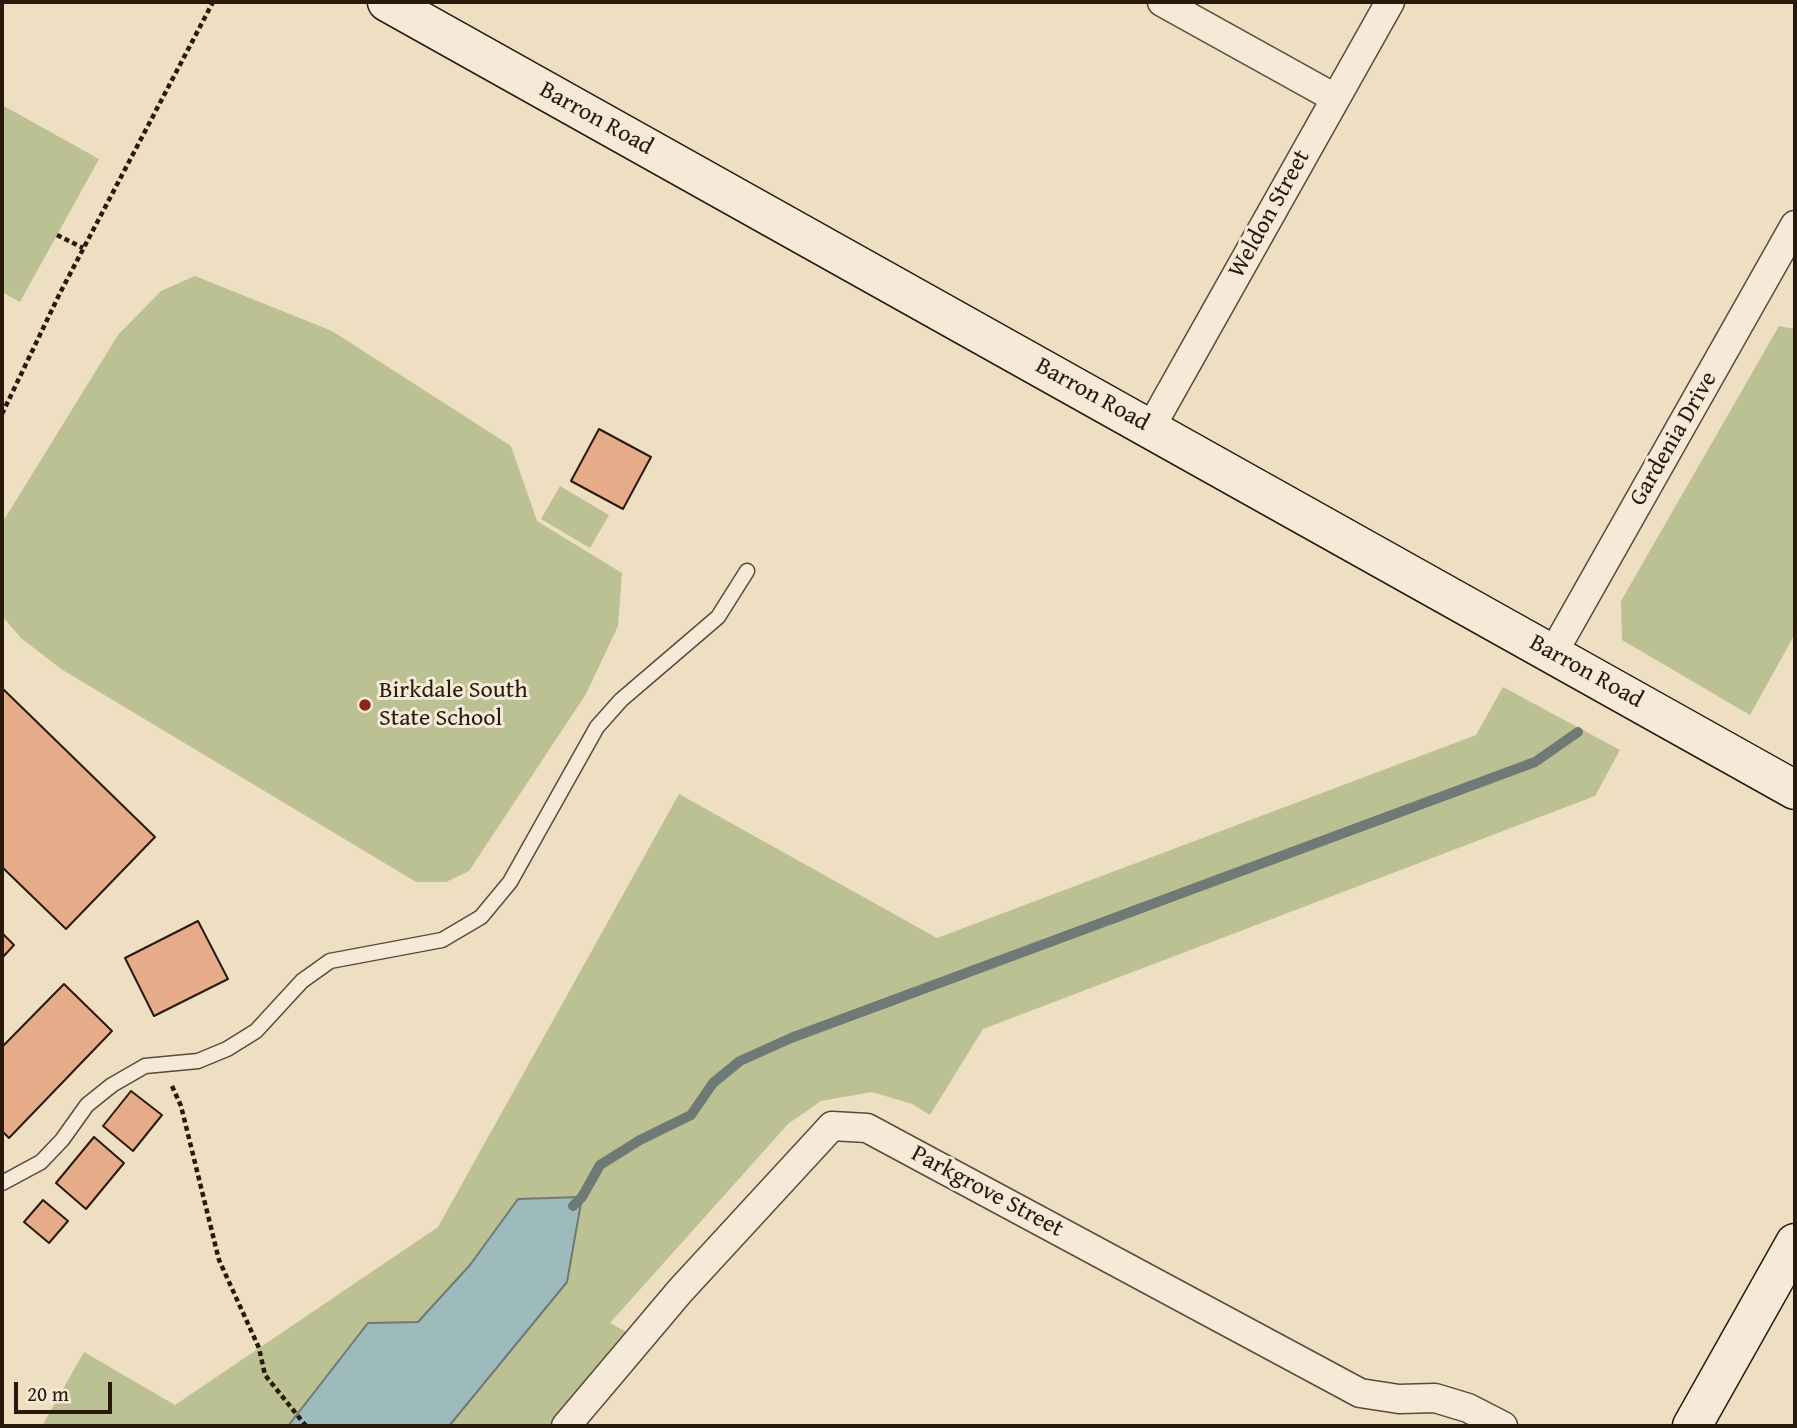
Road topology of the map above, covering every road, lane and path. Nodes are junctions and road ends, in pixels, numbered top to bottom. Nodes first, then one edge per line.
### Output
1 (213, 2) edge
2 (387, 2) edge
3 (1162, 2) edge
4 (1390, 2) edge
5 (1335, 98) junction
6 (1795, 225) edge
7 (57, 235) dead end
8 (83, 248) junction
9 (2, 414) edge
10 (1151, 427) junction
11 (747, 571) dead end
12 (1553, 653) junction
13 (1795, 790) edge
14 (162, 1064) junction
15 (2, 1183) edge
16 (1795, 1243) edge
17 (1786, 1280) edge
18 (306, 1426) edge
19 (566, 1426) edge
20 (1503, 1426) edge
21 (1692, 1426) edge

1 - 8 path
2 - 10 street, Barron Road
3 - 5 street
4 - 5 street, Weldon Street
5 - 10 street, Weldon Street
6 - 12 street, Gardenia Drive
7 - 8 path
8 - 9 path
10 - 12 street, Barron Road
11 - 14 lane
12 - 13 street, Barron Road
14 - 15 lane
14 - 18 path
16 - 17 street
17 - 21 street
19 - 20 street, Parkgrove Street

